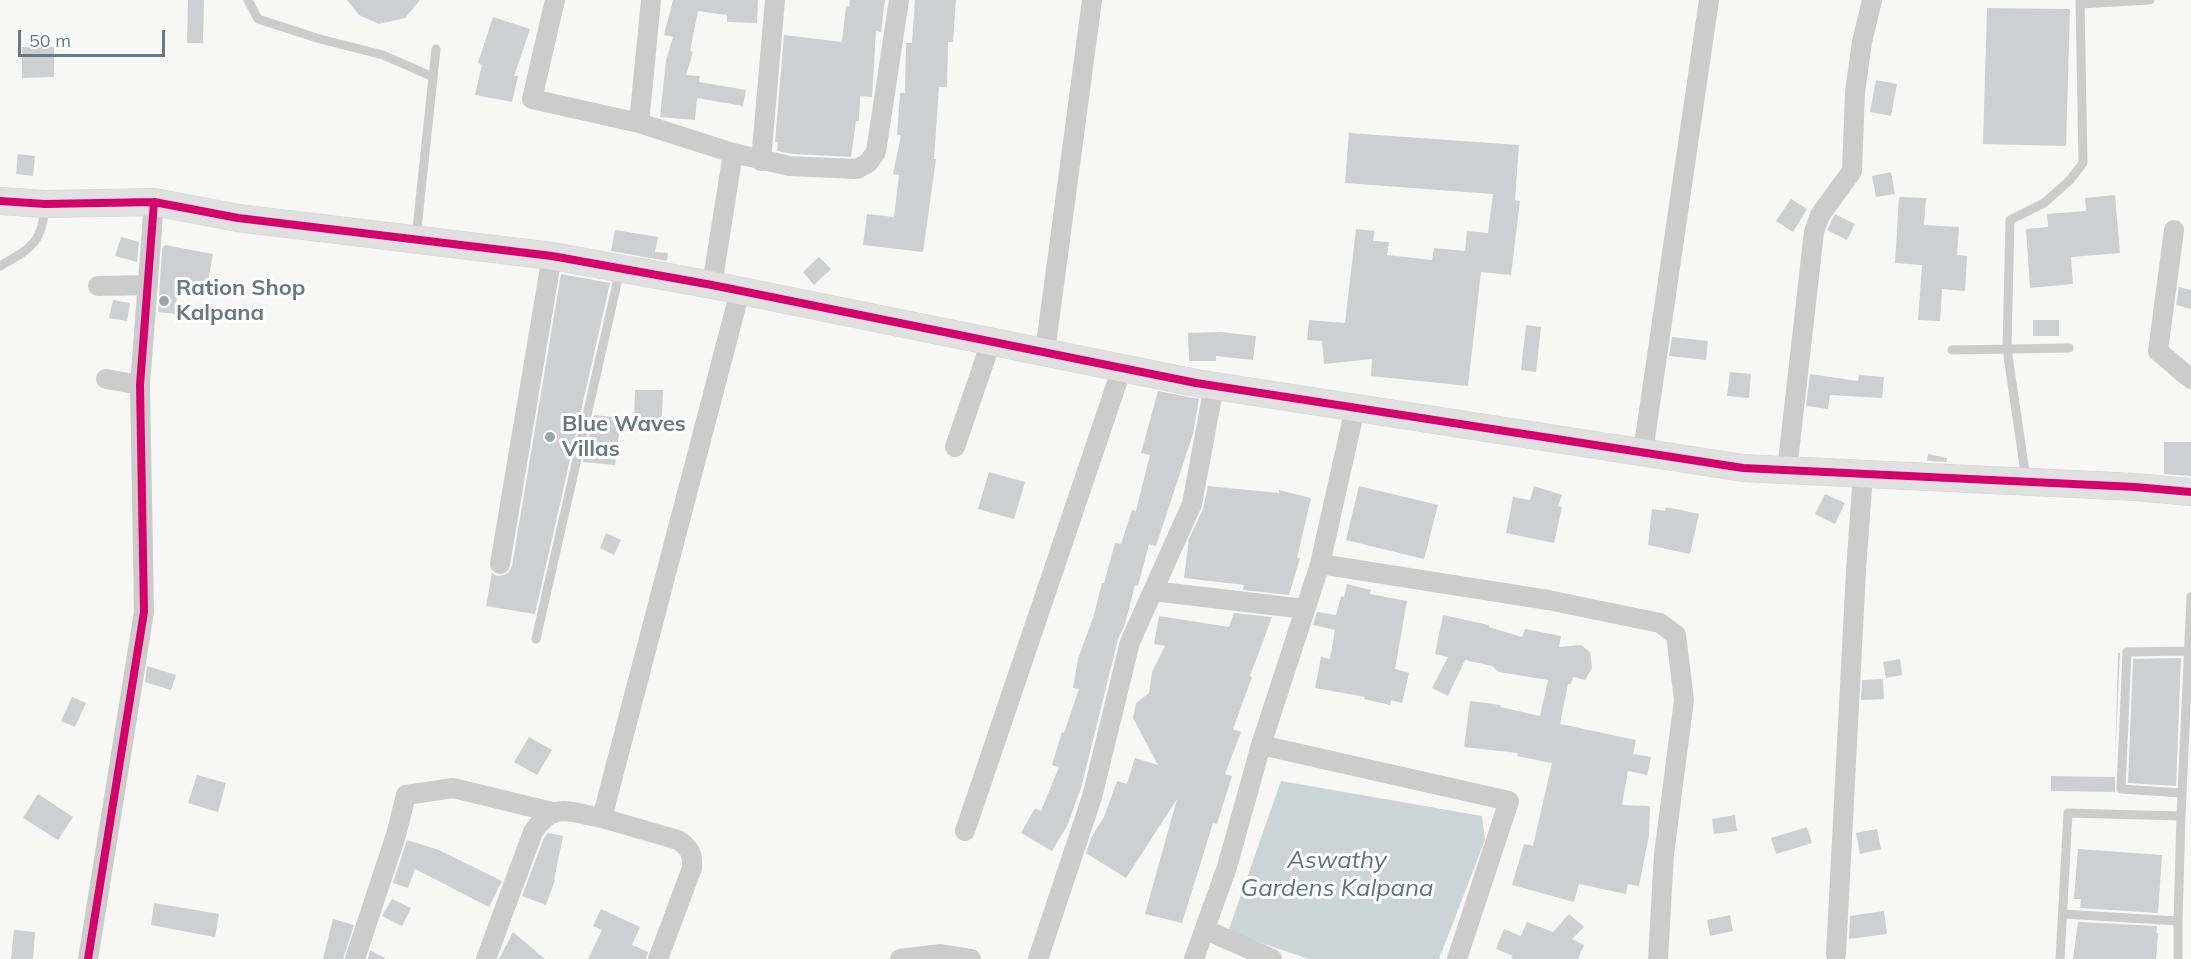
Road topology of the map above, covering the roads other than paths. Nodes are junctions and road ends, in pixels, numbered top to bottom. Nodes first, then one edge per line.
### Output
1 (248, 0) edge
2 (555, 0) edge
3 (651, 0) edge
4 (775, 0) edge
5 (899, 0) edge
6 (1092, 0) edge
7 (1709, 0) edge
8 (1872, 0) edge
9 (2150, 0) edge
10 (2080, 2) edge
11 (436, 49) dead end
12 (433, 77) junction
13 (639, 123) junction
14 (733, 153) junction
15 (761, 161) junction
16 (0, 201) edge
17 (154, 202) junction
18 (45, 204) junction
19 (2174, 230) dead end
20 (415, 241) junction
21 (552, 256) junction
22 (0, 266) edge
23 (620, 269) junction
24 (148, 285) junction
25 (712, 285) junction
26 (98, 286) dead end
27 (740, 291) junction
28 (991, 342) junction
29 (2069, 348) dead end
30 (2007, 349) junction
31 (1952, 350) dead end
32 (1045, 352) junction
33 (1122, 368) junction
34 (106, 379) dead end
35 (2191, 379) edge
36 (140, 385) junction
37 (1214, 386) junction
38 (1355, 408) junction
39 (955, 447) dead end
40 (1642, 452) junction
41 (1787, 470) junction
42 (1863, 474) junction
43 (2027, 482) junction
44 (2191, 492) edge
45 (500, 564) dead end
46 (1320, 564) junction
47 (1153, 591) junction
48 (2191, 597) edge
49 (1305, 609) junction
50 (537, 639) dead end
51 (2187, 651) junction
52 (1261, 745) junction
53 (2182, 793) junction
54 (552, 812) junction
55 (2181, 816) junction
56 (602, 818) junction
57 (965, 831) dead end
58 (2062, 914) junction
59 (2178, 921) junction
60 (1206, 930) junction
61 (1836, 954) dead end
62 (88, 959) edge
63 (355, 959) edge
64 (486, 959) edge
65 (658, 959) edge
66 (900, 959) edge
67 (972, 959) edge
68 (1038, 959) edge
69 (1194, 959) edge
70 (1272, 959) edge
71 (1457, 959) edge
72 (1658, 959) edge
73 (2060, 959) edge
74 (2178, 959) edge

1 - 12 lane
2 - 13 street
3 - 13 street
4 - 15 street
5 - 15 street
6 - 32 street
7 - 40 street
8 - 41 street
9 - 10 lane
10 - 30 lane
11 - 12 lane
12 - 20 lane
13 - 14 street
14 - 15 street
14 - 25 street
16 - 18 street
17 - 18 street
17 - 20 street
17 - 24 street
18 - 22 lane
19 - 35 street
20 - 21 street
21 - 23 street
21 - 45 street
23 - 25 street
23 - 50 lane
24 - 26 street
24 - 36 street
25 - 27 street
27 - 28 street
27 - 56 street
28 - 32 street
28 - 39 street
29 - 30 lane
30 - 31 lane
30 - 43 lane
32 - 33 street
33 - 37 street
33 - 57 street
34 - 36 street
36 - 62 street
37 - 38 street
37 - 47 street
38 - 40 street
38 - 46 street
40 - 41 street
41 - 42 street
42 - 43 street
42 - 61 street
43 - 44 street
46 - 49 street
46 - 72 street
47 - 49 street
47 - 68 street
48 - 51 lane
49 - 52 street
51 - 53 lane
51 - 53 lane
52 - 60 street
52 - 71 street
53 - 55 lane
54 - 56 street
54 - 63 street
54 - 64 street
55 - 58 lane
55 - 59 lane
56 - 65 street
58 - 59 lane
58 - 73 lane
59 - 74 lane
60 - 69 street
60 - 70 street
66 - 67 street

